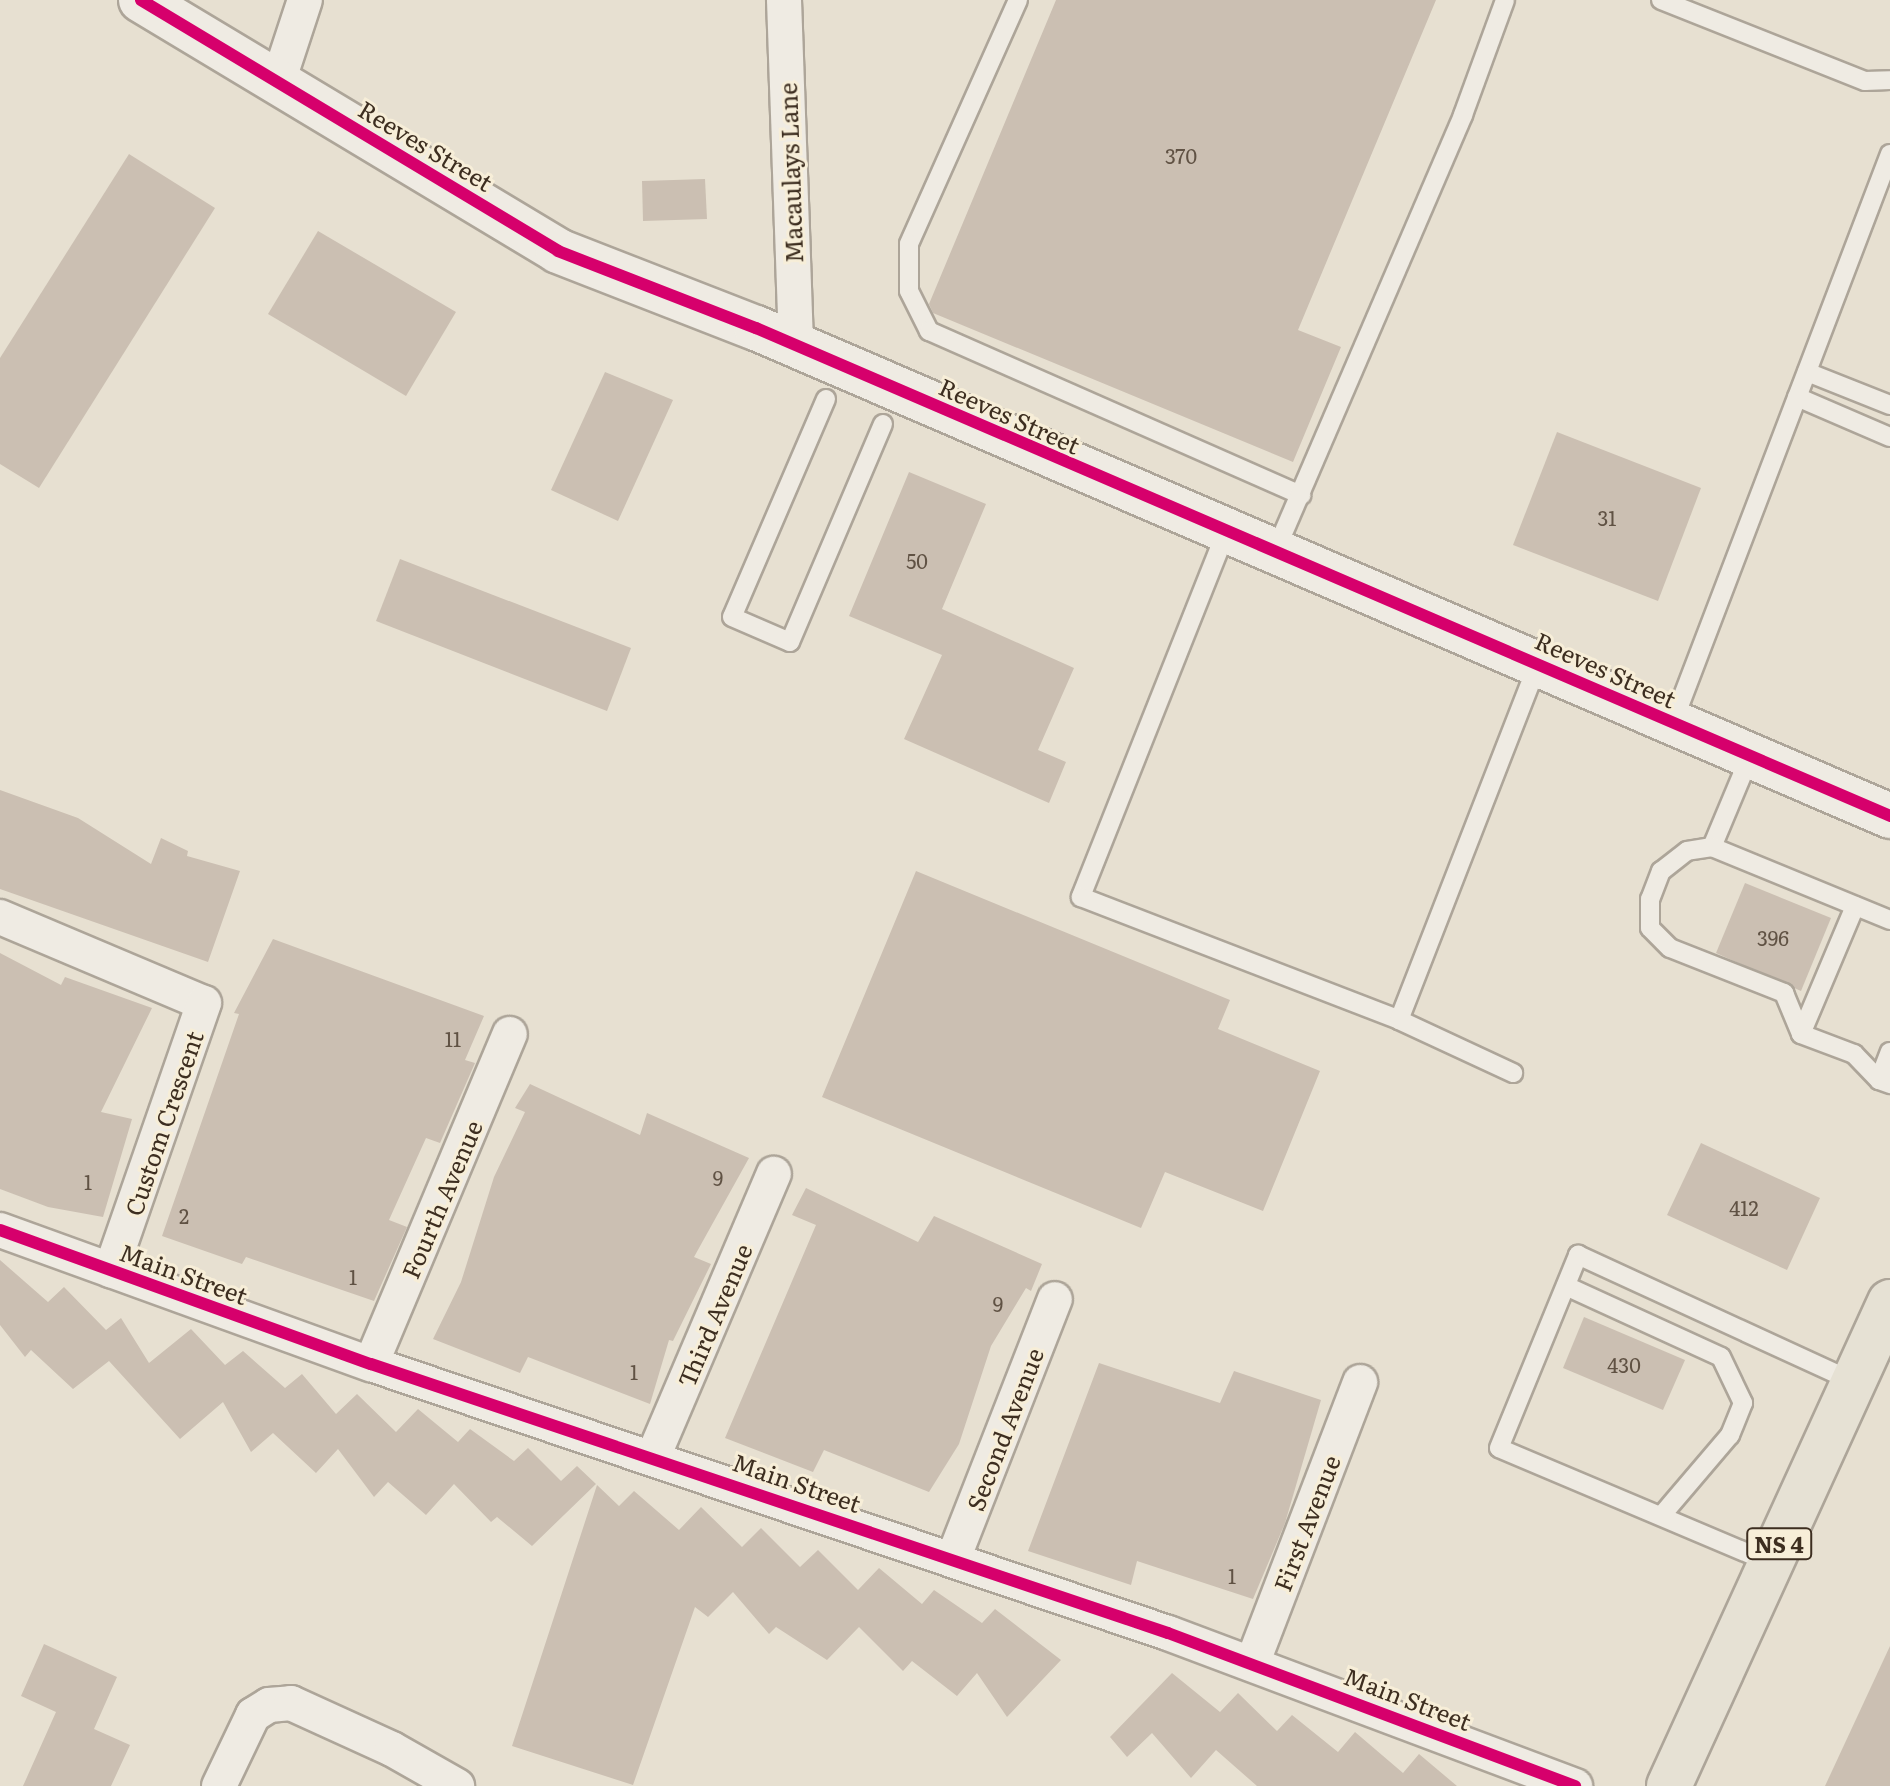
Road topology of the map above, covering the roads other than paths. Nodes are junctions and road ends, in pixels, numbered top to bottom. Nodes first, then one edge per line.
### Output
1 (141, 0) edge
2 (305, 0) edge
3 (784, 0) edge
4 (1018, 0) edge
5 (1505, 0) edge
6 (1661, 0) edge
7 (1890, 80) edge
8 (278, 82) junction
9 (1890, 154) edge
10 (796, 346) junction
11 (1807, 372) junction
12 (1797, 397) junction
13 (826, 399) dead end
14 (1890, 405) edge
15 (883, 424) dead end
16 (1890, 437) edge
17 (1301, 495) junction
18 (1226, 532) junction
19 (1275, 552) junction
20 (1538, 663) junction
21 (1673, 722) junction
22 (1750, 756) junction
23 (1890, 816) edge
24 (1712, 847) junction
25 (1855, 906) junction
26 (0, 917) edge
27 (1890, 920) edge
28 (1399, 1020) junction
29 (510, 1034) dead end
30 (1801, 1034) junction
31 (1890, 1052) edge
32 (1513, 1073) dead end
33 (1884, 1082) edge
34 (774, 1174) dead end
35 (0, 1230) edge
36 (111, 1270) junction
37 (1566, 1286) junction
38 (1055, 1299) dead end
39 (1890, 1302) edge
40 (371, 1364) junction
41 (1852, 1381) junction
42 (1360, 1382) dead end
43 (653, 1457) junction
44 (1661, 1516) junction
45 (953, 1559) junction
46 (1771, 1563) junction
47 (1252, 1664) junction
48 (219, 1786) edge
49 (457, 1786) edge
50 (1575, 1786) edge
51 (1669, 1786) edge

1 - 8 street, Reeves Street
2 - 8 street
3 - 10 street, Macaulays Lane
4 - 17 lane
5 - 17 lane
6 - 7 lane
8 - 10 street, Reeves Street
9 - 11 lane
10 - 18 street, Reeves Street
11 - 12 lane
11 - 14 lane
12 - 16 lane
12 - 21 lane
13 - 15 lane
17 - 19 lane
18 - 19 street, Reeves Street
18 - 28 lane
19 - 20 street, Reeves Street
20 - 21 street, Reeves Street
20 - 28 lane
21 - 22 street, Reeves Street
22 - 23 street, Reeves Street
22 - 24 lane
24 - 25 lane
24 - 30 lane
25 - 27 lane
25 - 30 lane
26 - 36 street, Custom Crescent
28 - 32 lane
29 - 40 street, Fourth Avenue
30 - 33 lane
31 - 33 lane
34 - 43 street, Third Avenue
35 - 36 street, Main Street
36 - 40 street, Main Street
37 - 41 lane
37 - 44 lane
37 - 44 lane
38 - 45 street, Second Avenue
39 - 41 main road, NS 4
40 - 43 street, Main Street
41 - 46 main road, NS 4
42 - 47 street, First Avenue
43 - 45 street, Main Street
44 - 46 lane
45 - 47 street, Main Street
46 - 51 main road, NS 4
47 - 50 street, Main Street
48 - 49 street

